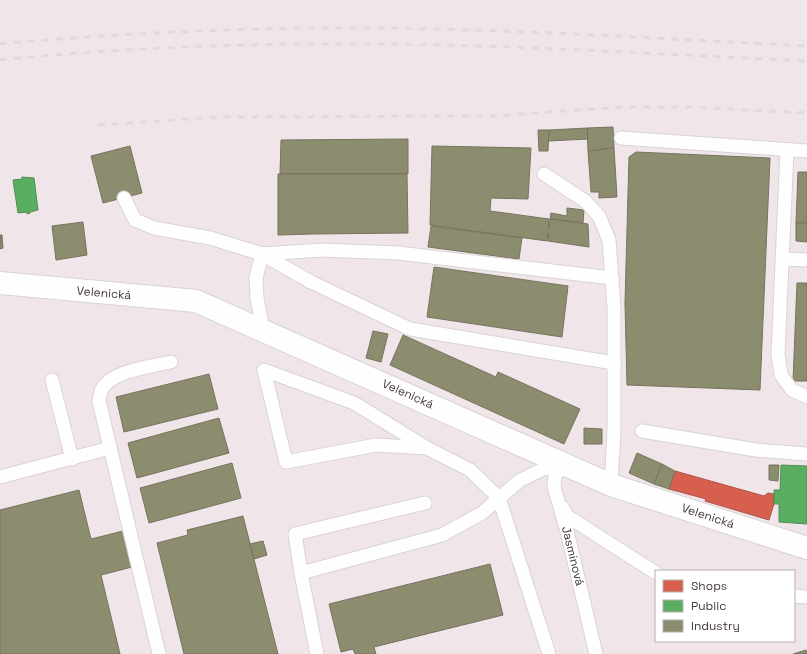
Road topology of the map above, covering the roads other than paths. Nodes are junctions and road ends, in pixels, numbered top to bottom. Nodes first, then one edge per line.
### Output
1 (621, 138) dead end
2 (787, 150) junction
3 (807, 151) edge
4 (544, 174) dead end
5 (124, 198) dead end
6 (262, 254) junction
7 (782, 259) junction
8 (807, 260) edge
9 (612, 278) junction
10 (0, 283) edge
11 (263, 330) junction
12 (170, 362) dead end
13 (614, 363) junction
14 (52, 380) dead end
15 (807, 397) edge
16 (642, 431) dead end
17 (110, 448) junction
18 (427, 448) junction
19 (807, 454) edge
20 (72, 458) junction
21 (567, 465) junction
22 (0, 477) edge
23 (611, 485) junction
24 (554, 487) junction
25 (499, 498) junction
26 (425, 504) dead end
27 (807, 548) edge
28 (655, 572) edge
29 (301, 573) junction
30 (795, 596) edge
31 (807, 596) edge
32 (159, 654) edge
33 (317, 654) edge
34 (549, 654) edge
35 (596, 654) edge

1 - 2 lane
2 - 3 lane
2 - 7 lane
4 - 9 lane
5 - 6 lane
6 - 9 lane
6 - 11 lane
6 - 13 lane
7 - 8 lane
7 - 15 lane
9 - 13 lane
10 - 11 street, Velenická
11 - 21 street, Velenická
12 - 17 lane
13 - 23 lane
14 - 20 lane
16 - 19 lane
17 - 20 lane
17 - 32 lane
18 - 18 lane
18 - 25 lane
20 - 22 lane
21 - 23 street, Velenická
21 - 24 lane
21 - 25 lane
23 - 27 street, Velenická
24 - 28 lane
24 - 35 lane, Jasmínová
25 - 29 lane
25 - 34 lane
26 - 29 lane
29 - 33 lane
30 - 31 lane

